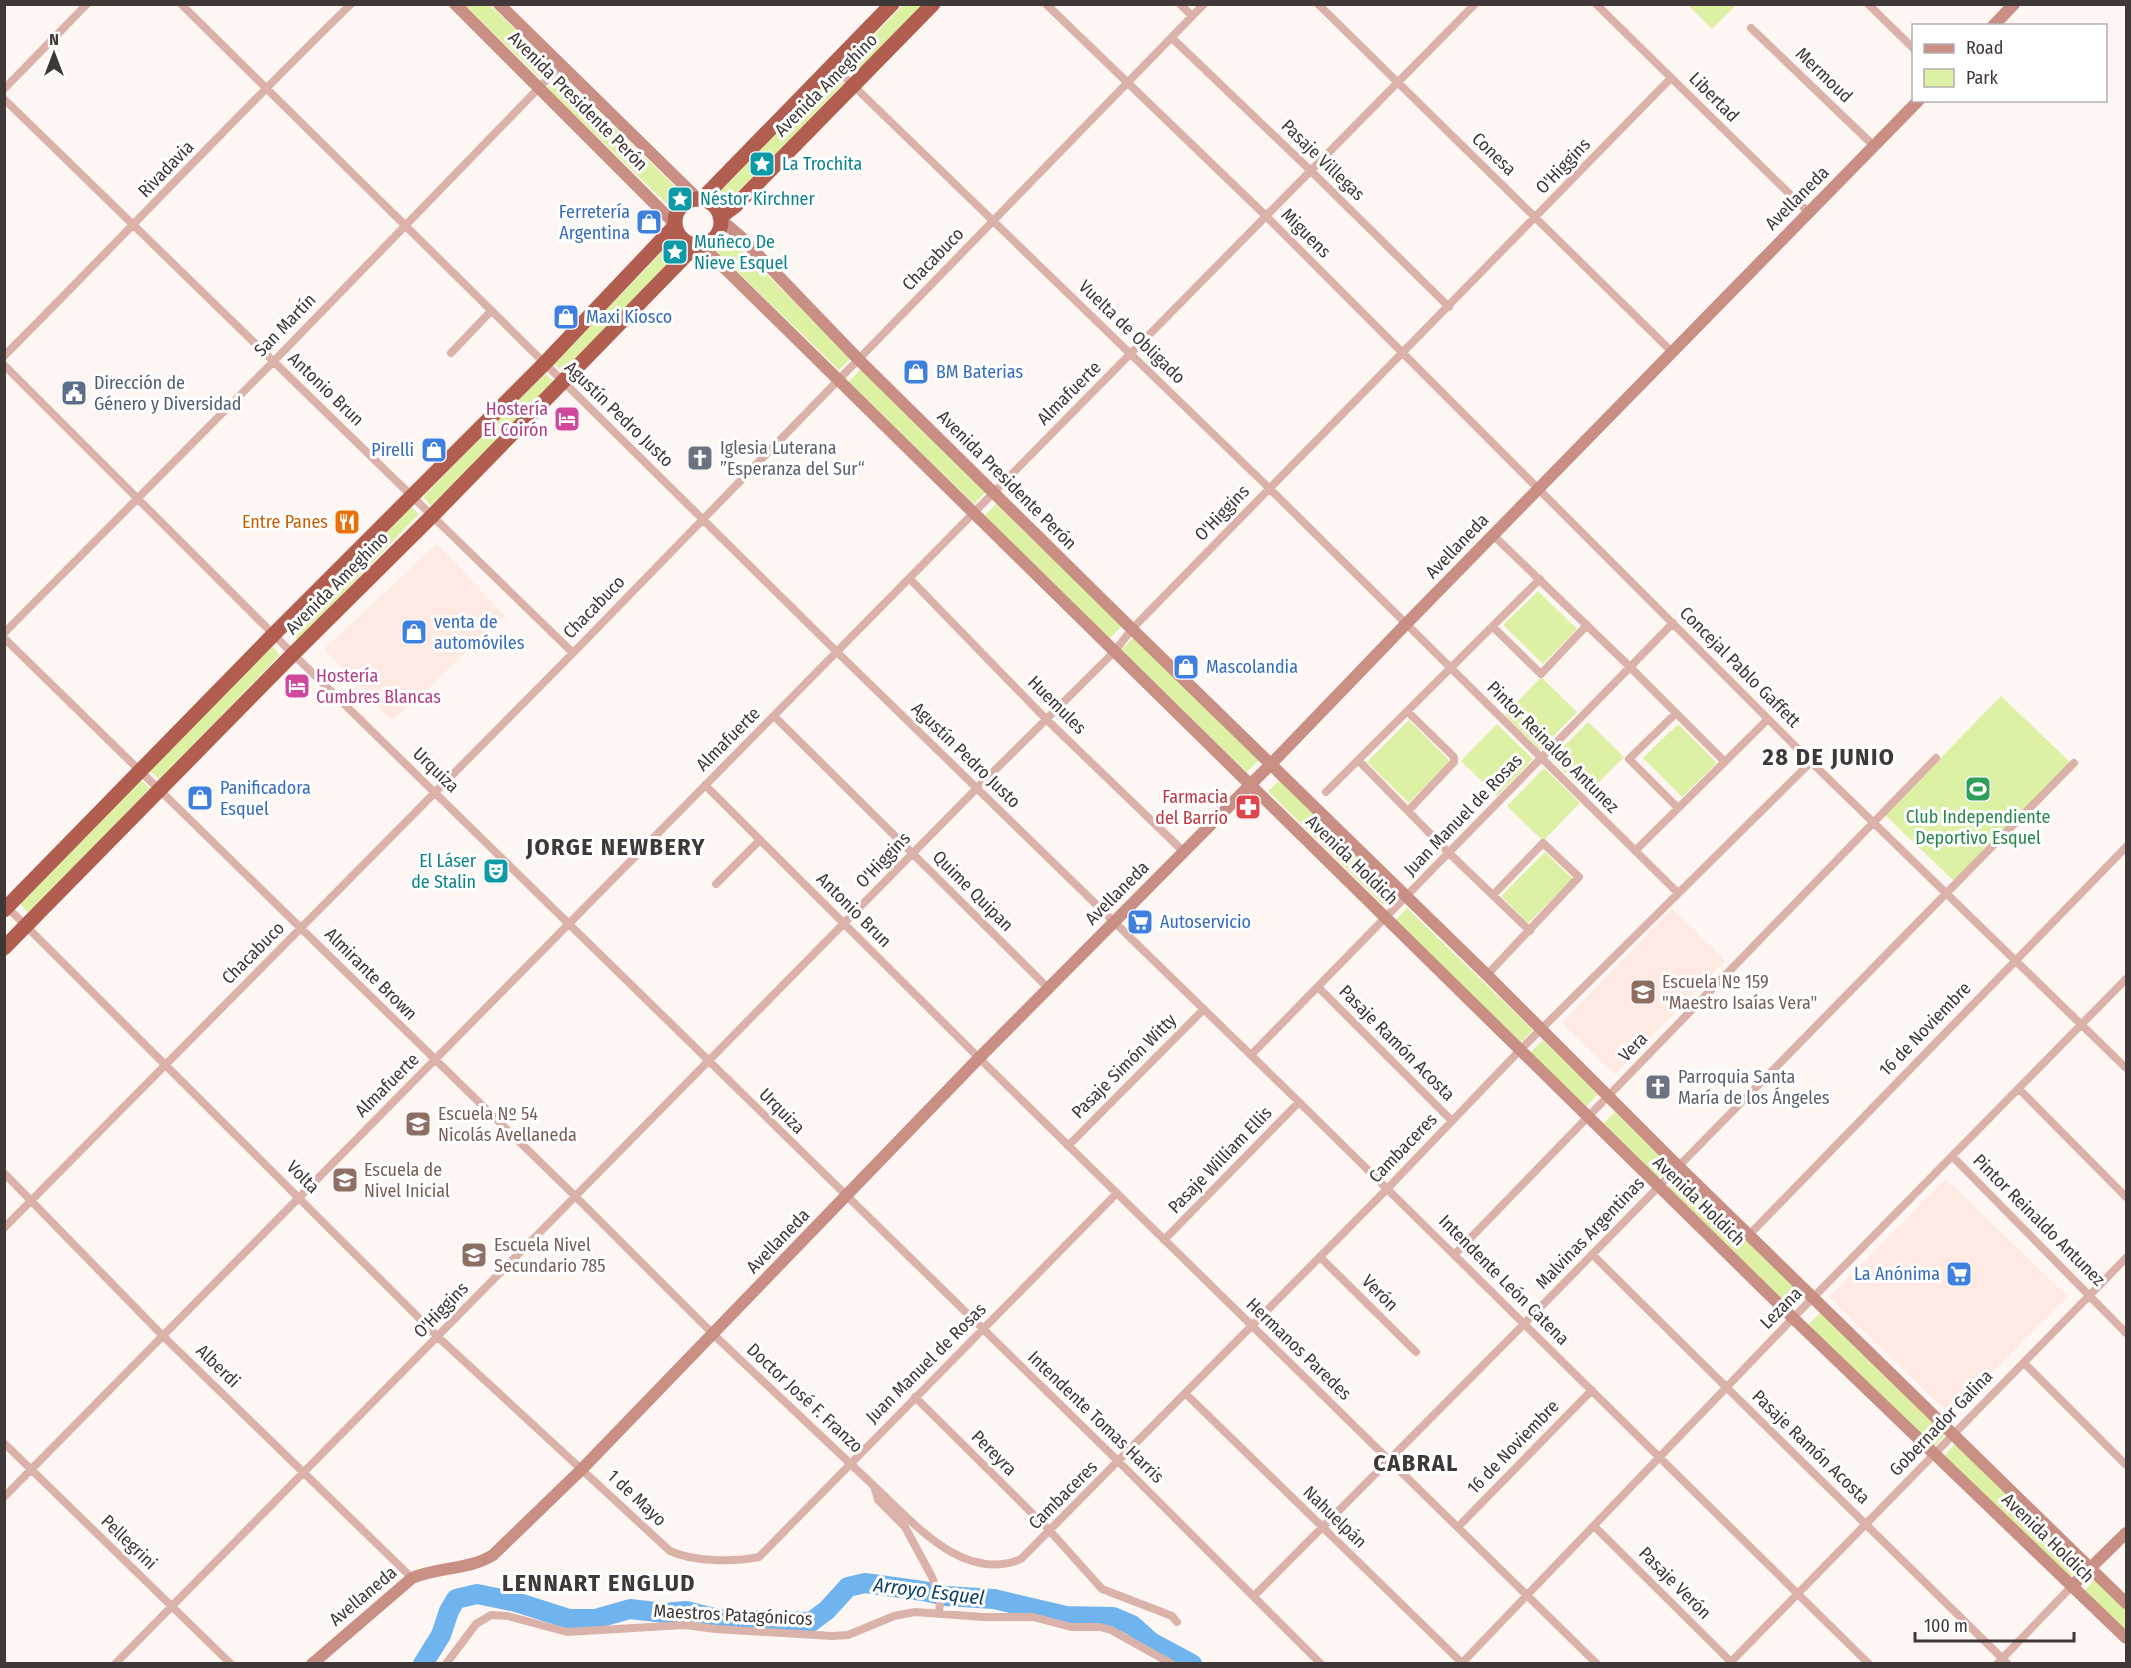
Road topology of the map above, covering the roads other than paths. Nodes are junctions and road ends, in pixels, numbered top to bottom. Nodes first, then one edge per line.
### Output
1 (87, 4) edge
2 (181, 4) edge
3 (351, 4) edge
4 (455, 4) edge
5 (499, 4) edge
6 (892, 4) edge
7 (933, 4) edge
8 (1046, 4) edge
9 (1180, 4) edge
10 (1204, 4) edge
11 (1318, 4) edge
12 (1475, 4) edge
13 (1596, 4) edge
14 (1868, 4) edge
15 (2014, 4) edge
16 (1192, 16) junction
17 (1995, 24) edge
18 (1751, 28) dead end
19 (1172, 38) junction
20 (1912, 47) edge
21 (562, 64) junction
22 (832, 66) junction
23 (1671, 78) junction
24 (1398, 83) junction
25 (1128, 84) junction
26 (853, 86) junction
27 (266, 87) junction
28 (540, 88) junction
29 (4, 89) edge
30 (4, 99) edge
31 (1916, 102) edge
32 (1874, 146) junction
33 (1311, 171) junction
34 (700, 200) junction
35 (1808, 212) junction
36 (1266, 216) junction
37 (720, 218) junction
38 (1535, 218) junction
39 (994, 220) junction
40 (134, 225) junction
41 (675, 225) junction
42 (406, 226) junction
43 (698, 245) junction
44 (1449, 307) junction
45 (491, 311) junction
46 (451, 352) dead end
47 (1672, 352) junction
48 (1401, 353) junction
49 (1131, 354) junction
50 (4, 356) edge
51 (859, 360) junction
52 (274, 361) junction
53 (544, 364) junction
54 (4, 365) edge
55 (837, 380) junction
56 (564, 382) junction
57 (1269, 488) junction
58 (1539, 488) junction
59 (994, 492) junction
60 (412, 496) junction
61 (139, 499) junction
62 (974, 513) junction
63 (433, 515) junction
64 (703, 519) junction
65 (1493, 535) junction
66 (909, 578) junction
67 (1540, 579) junction
68 (1673, 623) junction
69 (1406, 624) junction
70 (1587, 625) junction
71 (1493, 627) junction
72 (1132, 629) junction
73 (4, 633) edge
74 (274, 634) junction
75 (4, 638) edge
76 (837, 652) junction
77 (1114, 652) junction
78 (573, 653) junction
79 (293, 654) junction
80 (1630, 667) junction
81 (1451, 669) junction
82 (1407, 711) junction
83 (1676, 713) junction
84 (774, 716) junction
85 (1046, 719) junction
86 (1768, 719) junction
87 (1541, 758) junction
88 (1936, 758) dead end
89 (1358, 760) junction
90 (1725, 762) junction
91 (1812, 762) junction
92 (2074, 763) dead end
93 (1271, 764) junction
94 (139, 772) junction
95 (705, 785) junction
96 (1250, 785) junction
97 (977, 788) junction
98 (159, 791) junction
99 (435, 792) junction
100 (1326, 792) dead end
101 (1678, 808) junction
102 (1408, 811) junction
103 (1873, 823) junction
104 (760, 840) junction
105 (2127, 847) edge
106 (1635, 851) junction
107 (1184, 852) junction
108 (1449, 853) junction
109 (912, 854) junction
110 (716, 884) dead end
111 (1678, 893) junction
112 (1944, 893) junction
113 (1493, 895) junction
114 (1406, 897) junction
115 (6, 907) edge
116 (1386, 918) junction
117 (1114, 921) junction
118 (569, 923) junction
119 (844, 924) junction
120 (25, 927) junction
121 (300, 928) junction
122 (1530, 931) junction
123 (4, 948) edge
124 (2015, 960) junction
125 (1487, 975) junction
126 (2127, 979) edge
127 (1048, 988) junction
128 (1319, 988) junction
129 (1204, 1009) junction
130 (2081, 1024) junction
131 (1541, 1029) junction
132 (1520, 1050) junction
133 (1251, 1055) junction
134 (979, 1058) junction
135 (435, 1060) junction
136 (708, 1061) junction
137 (165, 1065) junction
138 (2127, 1068) edge
139 (2019, 1089) junction
140 (1608, 1096) junction
141 (1299, 1102) junction
142 (1587, 1116) junction
143 (1452, 1120) junction
144 (1068, 1146) junction
145 (1952, 1156) junction
146 (1678, 1166) junction
147 (4, 1173) edge
148 (1658, 1186) junction
149 (1387, 1189) junction
150 (1117, 1193) junction
151 (300, 1197) junction
152 (576, 1197) junction
153 (846, 1197) junction
154 (2127, 1197) edge
155 (32, 1200) junction
156 (4, 1228) edge
157 (1749, 1235) junction
158 (1164, 1240) junction
159 (1592, 1254) junction
160 (1454, 1255) junction
161 (1320, 1257) junction
162 (2127, 1258) edge
163 (2090, 1296) junction
164 (1814, 1299) junction
165 (1793, 1318) junction
166 (1524, 1324) junction
167 (1252, 1327) junction
168 (982, 1329) junction
169 (2127, 1333) edge
170 (713, 1334) junction
171 (163, 1336) junction
172 (438, 1337) junction
173 (1416, 1352) dead end
174 (2024, 1363) junction
175 (1726, 1388) junction
176 (1592, 1390) junction
177 (1186, 1394) junction
178 (915, 1397) junction
179 (1953, 1434) junction
180 (4, 1443) edge
181 (1934, 1454) junction
182 (1660, 1458) junction
183 (1389, 1460) junction
184 (1119, 1462) junction
185 (850, 1463) junction
186 (2127, 1465) edge
187 (31, 1469) junction
188 (582, 1469) junction
189 (304, 1473) junction
190 (874, 1486) junction
191 (4, 1497) edge
192 (1866, 1523) junction
193 (1594, 1526) junction
194 (1458, 1527) junction
195 (1322, 1528) junction
196 (1050, 1532) junction
197 (2127, 1533) edge
198 (670, 1551) joint
199 (1021, 1559) joint
200 (2092, 1568) junction
201 (412, 1578) junction
202 (2072, 1586) junction
203 (1797, 1594) junction
204 (1528, 1595) junction
205 (1254, 1596) junction
206 (2127, 1603) edge
207 (172, 1607) junction
208 (939, 1614) junction
209 (1177, 1622) dead end
210 (2127, 1638) edge
211 (2002, 1662) edge
212 (1462, 1663) edge
213 (1731, 1663) edge
214 (115, 1664) edge
215 (231, 1664) edge
216 (312, 1664) edge
217 (446, 1664) edge
218 (1172, 1664) edge
219 (1321, 1664) edge
220 (1597, 1664) edge
221 (1869, 1664) edge

1 - 29 street
2 - 27 street, Agustín Pedro Justo
3 - 27 street, Rivadavia
4 - 28 street, Avenida Presidente Perón
5 - 21 street, Avenida Presidente Perón
6 - 22 highway, Avenida Ameghino
7 - 26 highway, Avenida Ameghino
8 - 25 street, Miguens
9 - 16 street
10 - 16 street, Chacabuco
11 - 24 street, Conesa
12 - 24 street, Almafuerte
13 - 23 street, Libertad
14 - 20 street
15 - 17 street
16 - 19 street, Chacabuco
18 - 32 street, Mermoud
19 - 25 street, Chacabuco
19 - 33 street, Pasaje Villegas
21 - 28 street, San Martín
21 - 34 street, Avenida Presidente Perón
22 - 26 street, Vuelta de Obligado
22 - 34 highway, Avenida Ameghino
23 - 35 street, Libertad
23 - 38 street, O'Higgins
24 - 33 street, Almafuerte
24 - 38 street, Conesa
25 - 36 street, Miguens
25 - 39 street, Chacabuco
26 - 37 highway, Avenida Ameghino
26 - 39 street, Vuelta de Obligado
27 - 40 street, Rivadavia
27 - 42 street, Agustín Pedro Justo
28 - 41 street, Avenida Presidente Perón
28 - 42 street, San Martín
30 - 40 street, Antonio Brun
31 - 32 street, Avellaneda
32 - 35 street, Avellaneda
33 - 36 street, Almafuerte
33 - 44 street, Pasaje Villegas
34 - 37 highway
34 - 41 highway
35 - 47 street, Avellaneda
36 - 48 street, Miguens
36 - 49 street, Almafuerte
37 - 43 highway
37 - 51 street, Avenida Presidente Perón
38 - 44 street, O'Higgins
38 - 47 street, Conesa
39 - 49 street, Vuelta de Obligado
39 - 51 street, Chacabuco
40 - 50 street, Rivadavia
40 - 52 street, Antonio Brun
41 - 43 highway
41 - 53 highway, Avenida Ameghino
42 - 45 street, Agustín Pedro Justo
42 - 52 street, San Martín
43 - 55 street
43 - 56 highway, Avenida Ameghino
44 - 48 street, O'Higgins
45 - 46 street
45 - 53 street, Agustín Pedro Justo
47 - 58 street, Avellaneda
48 - 57 street, O'Higgins
48 - 58 street, Miguens
49 - 57 street, Vuelta de Obligado
49 - 59 street, Almafuerte
51 - 55 street, Chacabuco
51 - 59 street, Avenida Presidente Perón
52 - 60 street, Antonio Brun
52 - 61 street, San Martín
53 - 56 street, Agustín Pedro Justo
53 - 60 highway, Avenida Ameghino
54 - 61 street, Urquiza
55 - 62 street
55 - 64 street, Chacabuco
56 - 63 highway, Avenida Ameghino
56 - 64 street, Agustín Pedro Justo
57 - 69 street, Vuelta de Obligado
57 - 72 street, O'Higgins
58 - 65 street, Avellaneda
58 - 68 street, Concejal Pablo Gaffett
59 - 62 street, Almafuerte
59 - 72 street, Avenida Presidente Perón
60 - 63 street, Antonio Brun
60 - 74 highway, Avenida Ameghino
61 - 73 street, San Martín
61 - 74 street, Urquiza
62 - 66 street, Almafuerte
62 - 77 street
63 - 78 street, Antonio Brun
63 - 79 highway, Avenida Ameghino
64 - 76 street, Agustín Pedro Justo
64 - 78 street, Chacabuco
65 - 67 street
65 - 69 street, Avellaneda
66 - 76 street, Almafuerte
66 - 85 street, Huemules
67 - 70 street
67 - 71 street
68 - 80 street, Juan Manuel de Rosas
68 - 86 street, Concejal Pablo Gaffett
69 - 81 street, Pintor Reinaldo Antunez
69 - 93 street, Avellaneda
70 - 71 street
70 - 80 street
71 - 81 street
72 - 77 street, O'Higgins
72 - 93 street, Avenida Presidente Perón
74 - 79 street, Urquiza
74 - 94 highway, Avenida Ameghino
75 - 94 street, Almirante Brown
76 - 84 street, Almafuerte
76 - 97 street, Agustín Pedro Justo
77 - 85 street, O'Higgins
77 - 96 street
78 - 99 street, Chacabuco
79 - 98 highway, Avenida Ameghino
79 - 99 street, Urquiza
80 - 83 street
80 - 87 street, Juan Manuel de Rosas
81 - 82 street
81 - 87 street, Pintor Reinaldo Antunez
82 - 89 street
82 - 102 street
83 - 90 street
83 - 101 street
84 - 95 street, Almafuerte
84 - 109 street, Quime Quipan
85 - 97 street, O'Higgins
85 - 107 street, Huemules
86 - 90 street
86 - 91 street, Concejal Pablo Gaffett
87 - 106 street, Pintor Reinaldo Antunez
87 - 108 street, Juan Manuel de Rosas
88 - 103 street, Vera
89 - 100 street
89 - 102 street
90 - 101 street
91 - 103 street, Concejal Pablo Gaffett
91 - 111 street, Cambaceres
92 - 112 street, Malvinas Argentinas
93 - 96 street, Avellaneda
93 - 114 street, Avenida Holdich
94 - 98 street, Almirante Brown
94 - 115 highway, Avenida Ameghino
95 - 104 street, Antonio Brun
95 - 118 street, Almafuerte
96 - 107 street, Avellaneda
96 - 116 street, Avenida Holdich
97 - 109 street, O'Higgins
97 - 117 street, Agustín Pedro Justo
98 - 120 highway, Avenida Ameghino
98 - 121 street, Almirante Brown
99 - 118 street, Urquiza
99 - 121 street, Chacabuco
101 - 106 street
102 - 108 street
103 - 112 street, Concejal Pablo Gaffett
103 - 140 street, Vera
104 - 110 street
104 - 119 street, Antonio Brun
105 - 124 street, 16 de Noviembre
106 - 111 street, Pintor Reinaldo Antunez
107 - 117 street, Avellaneda
108 - 113 street
108 - 114 street, Juan Manuel de Rosas
109 - 119 street, O'Higgins
109 - 127 street, Quime Quipan
111 - 131 street, Cambaceres
112 - 124 street, Concejal Pablo Gaffett
112 - 146 street, Malvinas Argentinas
113 - 122 street
113 - 122 street
114 - 116 street, Juan Manuel de Rosas
114 - 125 street, Avenida Holdich
115 - 120 street, Volta
116 - 128 street, Juan Manuel de Rosas
116 - 132 street, Avenida Holdich
117 - 127 street, Avellaneda
117 - 129 street, Intendente León Catena
118 - 135 street, Almafuerte
118 - 136 street, Urquiza
119 - 134 street, Antonio Brun
119 - 136 street, O'Higgins
120 - 123 highway, Avenida Ameghino
120 - 137 street, Volta
121 - 135 street, Almirante Brown
121 - 137 street, Chacabuco
122 - 125 street
124 - 130 street, Concejal Pablo Gaffett
124 - 157 street, 16 de Noviembre
125 - 131 street, Avenida Holdich
126 - 130 street, Lezana
127 - 134 street, Avellaneda
128 - 133 street, Juan Manuel de Rosas
128 - 143 street, Pasaje Ramón Acosta
129 - 133 street, Intendente León Catena
129 - 144 street, Pasaje Simón Witty
130 - 138 street, Concejal Pablo Gaffett
130 - 139 street, Lezana
131 - 132 street, Cambaceres
131 - 140 street, Avenida Holdich
132 - 142 street, Avenida Holdich
132 - 143 street, Cambaceres
133 - 141 street, Intendente León Catena
134 - 144 street, Hermanos Paredes
134 - 153 street, Avellaneda
135 - 151 street, Almafuerte
135 - 152 street, Almirante Brown
136 - 152 street, O'Higgins
136 - 153 street, Urquiza
137 - 151 street, Volta
137 - 155 street, Chacabuco
139 - 145 street, Lezana
139 - 154 street
140 - 142 street, Vera
140 - 146 street, Avenida Holdich
141 - 149 street, Intendente León Catena
141 - 158 street, Pasaje William Ellis
142 - 148 street, Avenida Holdich
142 - 160 street, Vera
143 - 149 street, Cambaceres
144 - 150 street, Hermanos Paredes
145 - 163 street, Pintor Reinaldo Antunez
145 - 164 street, Lezana
146 - 148 street, Malvinas Argentinas
146 - 157 street, Avenida Holdich
147 - 155 street, Alberdi
148 - 159 street, Malvinas Argentinas
148 - 165 street, Avenida Holdich
149 - 160 street, Intendente León Catena
149 - 161 street, Cambaceres
150 - 158 street, Hermanos Paredes
150 - 168 street, Juan Manuel de Rosas
151 - 171 street, Almafuerte
151 - 172 street, Volta
152 - 170 street, Almirante Brown
152 - 172 street, O'Higgins
153 - 168 street, Intendente Tomas Harris
153 - 170 street, Avellaneda
155 - 156 street, Chacabuco
155 - 171 street, Alberdi
157 - 164 street, Avenida Holdich
158 - 167 street, Hermanos Paredes
159 - 166 street, Malvinas Argentinas
159 - 175 street, Pasaje Ramón Acosta
160 - 166 street, Intendente León Catena
161 - 167 street, Cambaceres
161 - 173 street, Verón
162 - 163 street, Gobernador Galina
163 - 169 street, Pintor Reinaldo Antunez
163 - 174 street, Gobernador Galina
164 - 165 street, Lezana
164 - 179 street, Avenida Holdich
165 - 175 street, Lezana
165 - 181 street, Avenida Holdich
166 - 176 street, Intendente León Catena
166 - 183 street, Malvinas Argentinas
167 - 177 street, Cambaceres
167 - 183 street, Hermanos Paredes
168 - 178 street, Juan Manuel de Rosas
168 - 184 street, Intendente Tomas Harris
170 - 185 street, Doctor José F. Franzo
170 - 188 street, Avellaneda
171 - 187 street, Almafuerte
171 - 189 street, Alberdi
172 - 188 street, Volta
172 - 189 street, O'Higgins
174 - 179 street, Gobernador Galina
174 - 186 street
175 - 182 street, Lezana
175 - 192 street, Pasaje Ramón Acosta
176 - 182 street, Intendente León Catena
176 - 194 street, 16 de Noviembre
177 - 184 street, Cambaceres
177 - 195 street, Nahuelpán
178 - 185 street, Juan Manuel de Rosas
178 - 196 street, Pereyra
179 - 181 street, Gobernador Galina
179 - 200 street, Avenida Holdich
180 - 187 street, Pellegrini
181 - 192 street, Gobernador Galina
181 - 202 street, Avenida Holdich
182 - 193 street, Lezana
182 - 203 street, Intendente León Catena
183 - 194 street, Hermanos Paredes
183 - 195 street, Malvinas Argentinas
184 - 196 street, Cambaceres
184 - 205 street, Intendente Tomas Harris
185 - 190 street, Doctor José F. Franzo
185 - 198 street, Juan Manuel de Rosas
187 - 191 street, Almafuerte
187 - 207 street, Pellegrini
188 - 198 street, 1 de Mayo
188 - 201 street, Avellaneda
189 - 201 street, Alberdi
189 - 207 street, O'Higgins
190 - 199 street, Doctor José F. Franzo
190 - 208 street, Doctor José F. Franzo
192 - 203 street, Gobernador Galina
192 - 211 street, Pasaje Ramón Acosta
193 - 204 street, Lezana
193 - 213 street, Pasaje Verón
194 - 204 street, Hermanos Paredes
195 - 205 street, Malvinas Argentinas
195 - 212 street, Nahuelpán
196 - 199 street, Cambaceres
196 - 209 street, Pereyra
197 - 200 street
200 - 202 street
200 - 206 street, Avenida Holdich
201 - 216 street, Avellaneda
202 - 210 street, Avenida Holdich
202 - 211 street
203 - 213 street, Gobernador Galina
203 - 221 street, Intendente León Catena
204 - 212 street, Lezana
204 - 220 street, Hermanos Paredes
205 - 219 street, Intendente Tomas Harris
207 - 214 street, O'Higgins
207 - 215 street, Pellegrini
208 - 217 street, Maestros Patagónicos
208 - 218 street, Maestros Patagónicos

